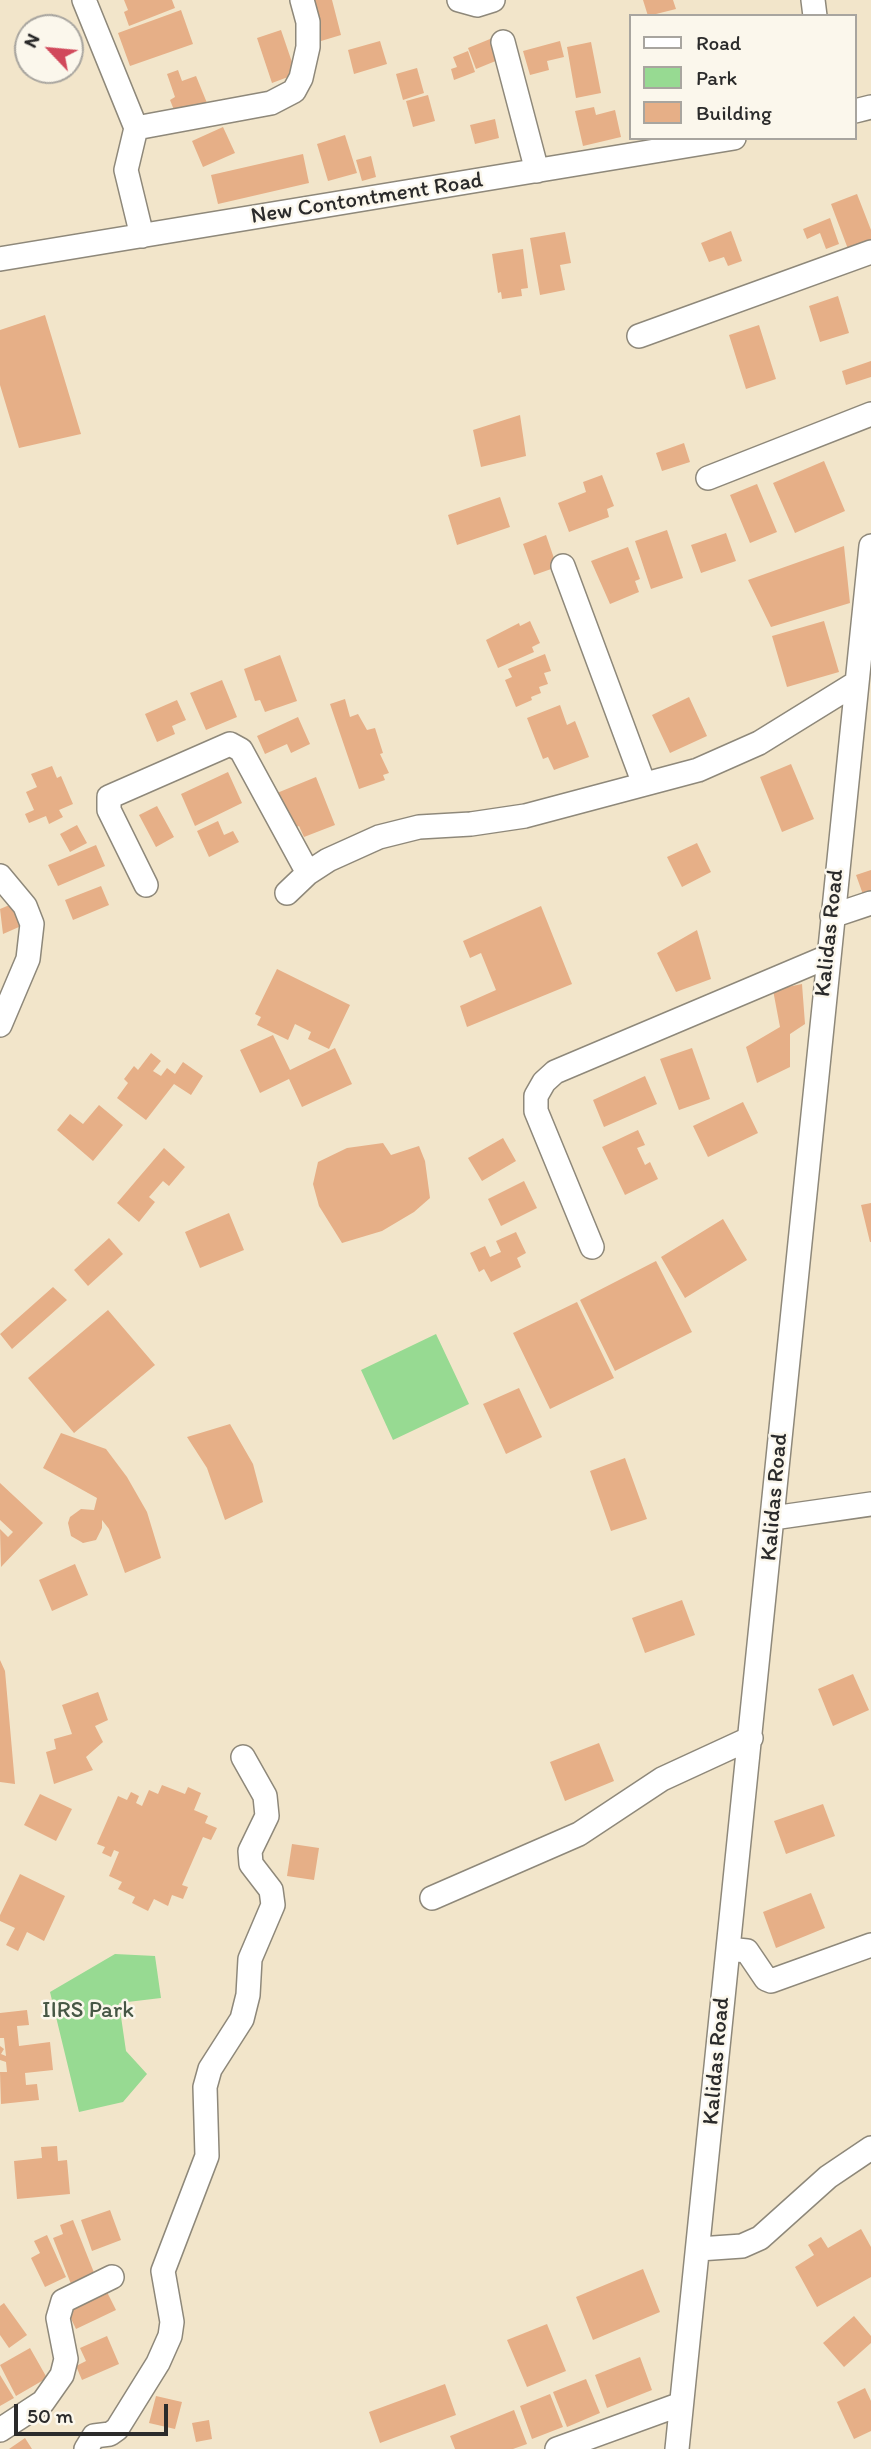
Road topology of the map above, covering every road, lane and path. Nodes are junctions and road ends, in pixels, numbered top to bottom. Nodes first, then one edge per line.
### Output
1 (85, 0) edge
2 (302, 0) edge
3 (459, 0) edge
4 (492, 0) edge
5 (503, 41) dead end
6 (136, 128) junction
7 (722, 140) edge
8 (537, 171) junction
9 (142, 236) junction
10 (871, 252) edge
11 (0, 259) edge
12 (639, 336) dead end
13 (871, 414) edge
14 (708, 478) dead end
15 (871, 546) edge
16 (563, 566) dead end
17 (856, 683) junction
18 (861, 753) edge
19 (644, 784) junction
20 (308, 873) junction
21 (0, 876) edge
22 (146, 885) dead end
23 (287, 893) dead end
24 (871, 904) edge
25 (832, 916) junction
26 (827, 957) junction
27 (0, 1025) edge
28 (592, 1247) dead end
29 (871, 1504) edge
30 (773, 1518) junction
31 (751, 1738) junction
32 (243, 1757) dead end
33 (432, 1898) dead end
34 (871, 1945) edge
35 (728, 1949) junction
36 (871, 2148) edge
37 (699, 2249) junction
38 (112, 2277) dead end
39 (681, 2404) junction
40 (0, 2430) edge
41 (86, 2449) edge
42 (557, 2449) edge
43 (677, 2449) edge

1 - 6 street
2 - 6 street
3 - 4 street
5 - 8 street
6 - 9 street
7 - 8 street, New Contontment Road
8 - 9 street, New Contontment Road
9 - 11 street, New Contontment Road
10 - 12 street
13 - 14 street
15 - 17 street, Kalidas Road
16 - 19 street
17 - 18 street, Kalidas Road
17 - 19 street
18 - 25 street, Kalidas Road
19 - 20 street
20 - 22 street
20 - 23 street
21 - 27 street
24 - 25 street
25 - 26 street, Kalidas Road
26 - 28 street
26 - 30 street, Kalidas Road
29 - 30 street
30 - 31 street, Kalidas Road
31 - 33 street
31 - 35 street, Kalidas Road
32 - 41 street
34 - 35 street
35 - 37 street, Kalidas Road
36 - 37 street
37 - 39 street, Kalidas Road
38 - 40 street
39 - 42 street
39 - 43 street, Kalidas Road

